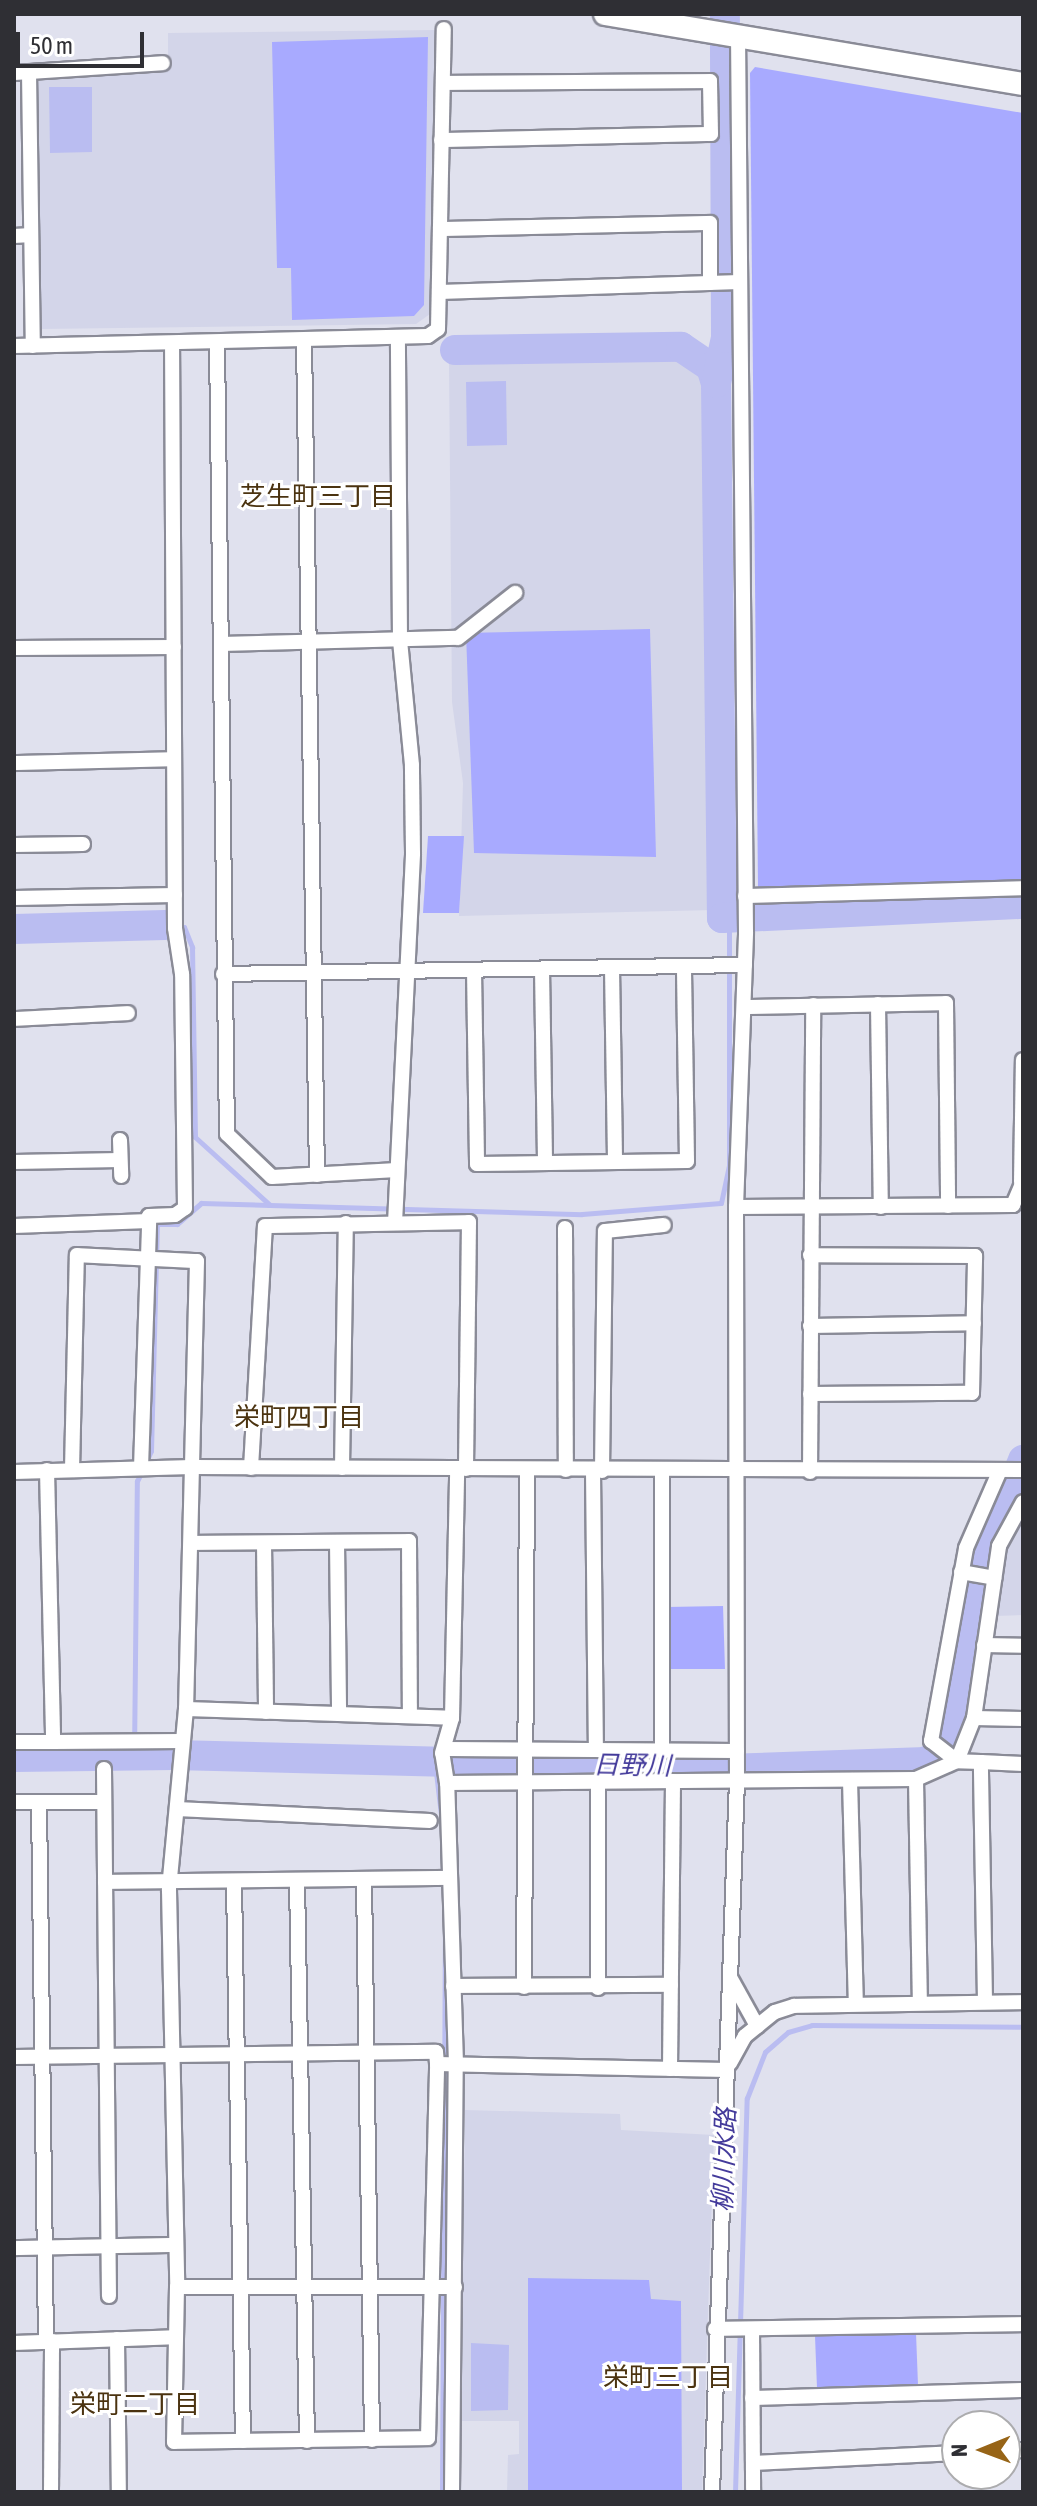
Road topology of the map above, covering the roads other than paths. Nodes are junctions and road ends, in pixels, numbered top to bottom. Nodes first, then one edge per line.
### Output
1 (605, 14) edge
2 (710, 22) edge
3 (444, 29) dead end
4 (738, 36) junction
5 (163, 63) dead end
6 (21, 73) edge
7 (443, 83) junction
8 (1023, 84) edge
9 (738, 97) junction
10 (710, 98) junction
11 (441, 140) junction
12 (440, 229) junction
13 (31, 235) junction
14 (14, 236) edge
15 (725, 282) junction
16 (439, 292) junction
17 (398, 337) junction
18 (304, 340) junction
19 (217, 342) junction
20 (172, 343) junction
21 (14, 346) edge
22 (33, 346) junction
23 (515, 593) dead end
24 (400, 640) junction
25 (221, 644) junction
26 (309, 644) junction
27 (174, 647) junction
28 (14, 648) edge
29 (174, 759) junction
30 (14, 763) edge
31 (83, 844) dead end
32 (14, 845) edge
33 (1023, 888) edge
34 (175, 895) junction
35 (14, 898) edge
36 (746, 902) junction
37 (745, 965) junction
38 (684, 966) junction
39 (612, 968) junction
40 (542, 969) junction
41 (474, 970) junction
42 (404, 971) junction
43 (314, 973) junction
44 (223, 974) junction
45 (878, 1004) junction
46 (813, 1005) junction
47 (744, 1007) junction
48 (128, 1013) dead end
49 (14, 1019) edge
50 (1023, 1060) edge
51 (120, 1140) dead end
52 (120, 1160) junction
53 (14, 1162) edge
54 (615, 1162) junction
55 (545, 1163) junction
56 (397, 1170) junction
57 (317, 1175) junction
58 (121, 1176) dead end
59 (1022, 1182) edge
60 (948, 1206) junction
61 (736, 1207) junction
62 (810, 1207) junction
63 (881, 1207) junction
64 (149, 1221) junction
65 (346, 1223) junction
66 (395, 1223) junction
67 (664, 1225) dead end
68 (14, 1226) edge
69 (565, 1228) dead end
70 (810, 1255) junction
71 (149, 1258) junction
72 (974, 1323) junction
73 (810, 1326) junction
74 (810, 1394) junction
75 (192, 1467) junction
76 (141, 1468) junction
77 (251, 1468) junction
78 (342, 1468) junction
79 (462, 1469) junction
80 (47, 1470) junction
81 (72, 1470) junction
82 (527, 1470) junction
83 (566, 1470) junction
84 (1000, 1470) junction
85 (1023, 1470) edge
86 (598, 1471) junction
87 (14, 1472) edge
88 (662, 1472) junction
89 (810, 1472) junction
90 (734, 1473) junction
91 (1023, 1502) edge
92 (337, 1542) junction
93 (192, 1543) junction
94 (264, 1543) junction
95 (961, 1572) junction
96 (994, 1578) junction
97 (984, 1645) junction
98 (1023, 1646) edge
99 (186, 1709) junction
100 (266, 1712) junction
101 (339, 1714) junction
102 (410, 1716) junction
103 (452, 1718) junction
104 (974, 1718) junction
105 (1023, 1719) edge
106 (182, 1741) junction
107 (14, 1742) edge
108 (53, 1742) junction
109 (662, 1748) junction
110 (447, 1749) junction
111 (596, 1749) junction
112 (524, 1750) junction
113 (737, 1754) junction
114 (957, 1761) junction
115 (981, 1762) junction
116 (1023, 1764) edge
117 (104, 1769) dead end
118 (737, 1778) junction
119 (916, 1779) junction
120 (850, 1780) junction
121 (598, 1781) junction
122 (673, 1781) junction
123 (524, 1782) junction
124 (447, 1783) junction
125 (14, 1802) edge
126 (39, 1802) junction
127 (104, 1802) junction
128 (177, 1809) junction
129 (430, 1821) dead end
130 (450, 1878) junction
131 (364, 1879) junction
132 (297, 1880) junction
133 (169, 1881) junction
134 (234, 1881) junction
135 (105, 1882) junction
136 (731, 1978) junction
137 (671, 1985) junction
138 (453, 1986) junction
139 (524, 1987) junction
140 (598, 1988) junction
141 (985, 2001) junction
142 (920, 2002) junction
143 (1023, 2002) edge
144 (856, 2003) junction
145 (757, 2026) junction
146 (300, 2052) junction
147 (365, 2052) junction
148 (170, 2053) junction
149 (235, 2053) junction
150 (107, 2054) junction
151 (43, 2056) junction
152 (14, 2057) edge
153 (437, 2064) junction
154 (456, 2064) junction
155 (670, 2069) junction
156 (727, 2070) junction
157 (175, 2245) junction
158 (109, 2247) junction
159 (14, 2248) edge
160 (45, 2248) junction
161 (177, 2287) junction
162 (241, 2287) junction
163 (455, 2287) junction
164 (434, 2288) junction
165 (369, 2289) junction
166 (307, 2291) junction
167 (109, 2296) dead end
168 (1023, 2324) edge
169 (715, 2329) junction
170 (752, 2330) junction
171 (174, 2337) junction
172 (117, 2339) junction
173 (49, 2342) junction
174 (14, 2343) edge
175 (1023, 2390) edge
176 (752, 2398) junction
177 (372, 2440) junction
178 (243, 2441) junction
179 (307, 2441) junction
180 (941, 2454) edge
181 (753, 2463) junction
182 (51, 2492) edge
183 (119, 2492) edge
184 (452, 2492) edge
185 (712, 2492) edge
186 (753, 2492) edge

1 - 2 main road
2 - 4 main road
3 - 7 street
4 - 8 main road
4 - 9 street
5 - 6 street
6 - 13 street
7 - 10 street
7 - 11 street
9 - 10 street
9 - 15 street
10 - 11 street
11 - 12 street
12 - 15 street
12 - 16 street
13 - 14 street
13 - 22 street
15 - 16 street
15 - 36 street
16 - 17 street
17 - 18 street
17 - 24 street
18 - 19 street
18 - 26 street
19 - 20 street
19 - 25 street
20 - 22 street
20 - 27 street
21 - 22 street
23 - 24 street
24 - 26 street
24 - 42 street
25 - 26 street
25 - 44 street
26 - 43 street
27 - 28 street
27 - 29 street
29 - 30 street
29 - 34 street
31 - 32 street
33 - 36 street
34 - 35 street
34 - 64 street
36 - 37 street
37 - 38 street
37 - 47 street
38 - 39 street
38 - 54 street
39 - 40 street
39 - 54 street
40 - 41 street
40 - 55 street
41 - 42 street
41 - 55 street
42 - 43 street
42 - 56 street
43 - 44 street
43 - 57 street
44 - 57 street
45 - 46 street
45 - 60 street
45 - 63 street
46 - 47 street
46 - 62 street
47 - 61 street
48 - 49 street
50 - 59 street
51 - 52 street
52 - 53 street
52 - 58 street
54 - 55 street
56 - 57 street
56 - 66 street
59 - 60 street
60 - 63 street
61 - 62 street
61 - 90 street
62 - 63 street
62 - 70 street
64 - 68 street
64 - 71 street
65 - 66 street
65 - 77 street
65 - 78 street
66 - 79 street
67 - 86 street
69 - 83 street
70 - 72 street
70 - 73 street
71 - 75 street
71 - 76 street
71 - 81 street
72 - 73 street
72 - 74 street
73 - 74 street
74 - 89 street
75 - 76 street
75 - 77 street
75 - 93 street
76 - 81 street
77 - 78 street
78 - 79 street
79 - 82 street
79 - 103 street
80 - 81 street
80 - 87 street
80 - 108 street
82 - 83 street
82 - 112 street
83 - 86 street
84 - 85 street
84 - 89 street
84 - 95 street
86 - 88 street
86 - 111 street
88 - 90 street
88 - 109 street
89 - 90 street
90 - 113 street
91 - 96 street
92 - 94 street
92 - 101 street
92 - 102 street
93 - 94 street
93 - 99 street
94 - 100 street
95 - 96 street
95 - 114 street
96 - 97 street
97 - 98 street
97 - 104 street
99 - 100 street
99 - 106 street
100 - 101 street
101 - 102 street
102 - 103 street
103 - 110 street
104 - 105 street
104 - 114 street
106 - 108 street
106 - 128 street
107 - 108 street
109 - 111 street
109 - 113 street
110 - 112 street
110 - 124 street
111 - 112 street
112 - 123 street
113 - 118 street
114 - 115 street
114 - 119 street
115 - 116 street
115 - 141 street
117 - 127 street
118 - 120 street
118 - 122 street
118 - 136 street
119 - 120 street
119 - 142 street
120 - 144 street
121 - 122 street
121 - 123 street
121 - 140 street
122 - 137 street
123 - 124 street
123 - 139 street
124 - 130 street
125 - 126 street
126 - 127 street
126 - 151 street
127 - 135 street
128 - 129 street
128 - 133 street
130 - 131 street
130 - 138 street
131 - 132 street
131 - 147 street
132 - 134 street
132 - 146 street
133 - 134 street
133 - 135 street
133 - 148 street
134 - 149 street
135 - 150 street
136 - 145 street
136 - 156 street
137 - 140 street
137 - 155 street
138 - 139 street
138 - 154 street
139 - 140 street
141 - 142 street
141 - 143 street
142 - 144 street
144 - 145 street
145 - 156 street
146 - 147 street
146 - 149 street
146 - 166 street
147 - 153 street
147 - 165 street
148 - 149 street
148 - 150 street
148 - 157 street
149 - 162 street
150 - 151 street
150 - 158 street
151 - 152 street
151 - 160 street
153 - 154 street
153 - 164 street
154 - 155 street
154 - 163 street
155 - 156 street
156 - 169 street
157 - 158 street
157 - 161 street
158 - 160 street
158 - 167 street
159 - 160 street
160 - 173 street
161 - 162 street
161 - 171 street
162 - 166 street
162 - 178 street
163 - 164 street
163 - 184 street
164 - 165 street
164 - 177 street
165 - 166 street
165 - 177 street
166 - 179 street
168 - 170 street
169 - 170 street
169 - 185 street
170 - 176 street
171 - 172 street
171 - 178 street
172 - 173 street
172 - 183 street
173 - 174 street
173 - 182 street
175 - 176 street
176 - 181 street
177 - 179 street
178 - 179 street
180 - 181 street
181 - 186 street

